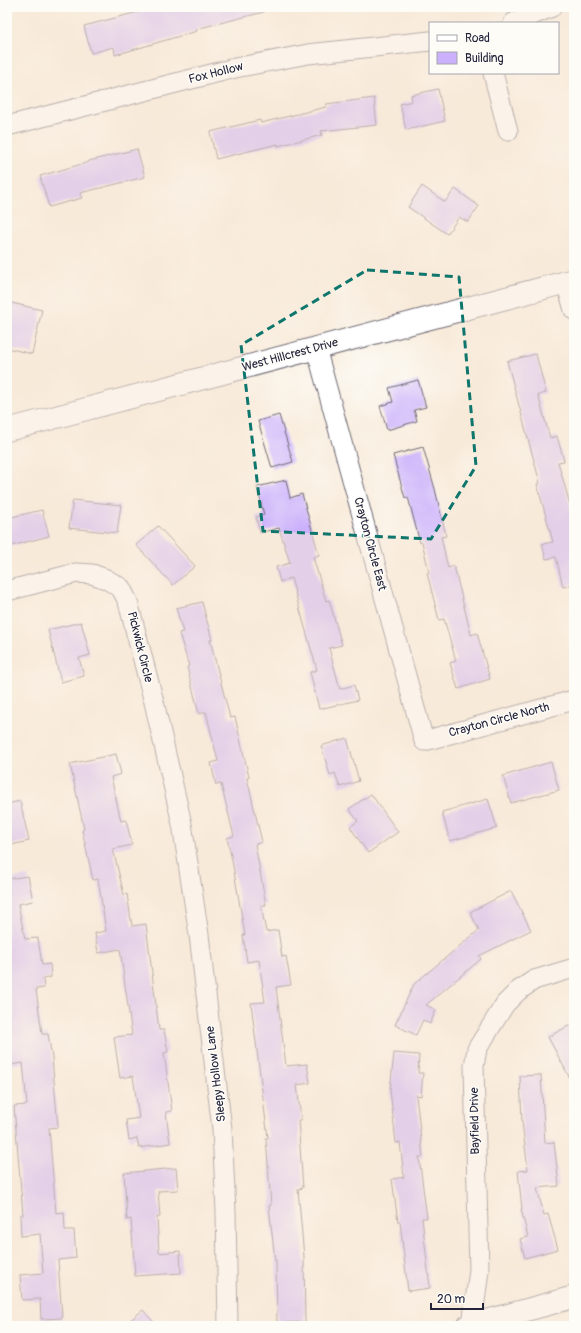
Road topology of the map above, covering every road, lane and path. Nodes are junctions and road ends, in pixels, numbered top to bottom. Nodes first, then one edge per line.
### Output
1 (552, 7) edge
2 (515, 22) edge
3 (429, 41) edge
4 (493, 74) edge
5 (7, 126) edge
6 (508, 131) dead end
7 (570, 281) edge
8 (574, 310) edge
9 (316, 348) junction
10 (7, 430) edge
11 (7, 592) edge
12 (574, 700) edge
13 (424, 741) joint
14 (182, 824) joint
15 (574, 968) edge
16 (574, 1297) edge
17 (470, 1325) edge
18 (228, 1326) edge

1 - 2 street
3 - 5 street, Fox Hollow
4 - 6 street
7 - 8 street
7 - 9 street, West Hillcrest Drive
9 - 10 street, West Hillcrest Drive
9 - 13 street, Crayton Circle East
11 - 14 street, Pickwick Circle
12 - 13 street, Crayton Circle North
14 - 18 street, Sleepy Hollow Lane
15 - 17 street, Bayfield Drive
16 - 17 street

